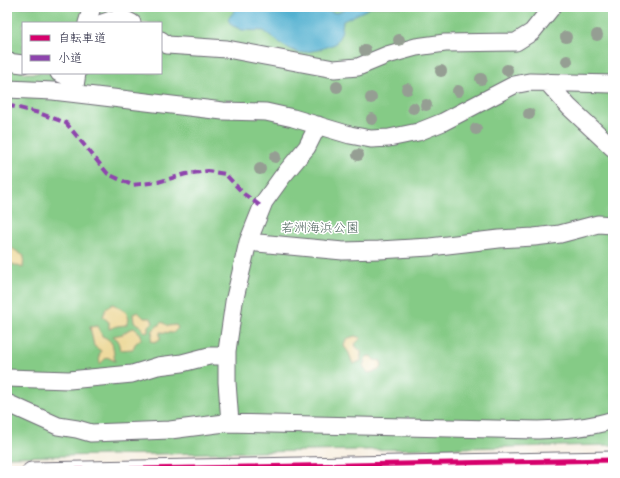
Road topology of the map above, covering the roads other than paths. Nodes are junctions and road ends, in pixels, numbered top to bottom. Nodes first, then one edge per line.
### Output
1 (92, 7) edge
2 (552, 7) edge
3 (86, 22) edge
4 (105, 22) edge
5 (130, 22) edge
6 (162, 41) edge
7 (7, 62) edge
8 (22, 64) edge
9 (61, 74) edge
10 (76, 82) edge
11 (547, 82) junction
12 (613, 84) edge
13 (7, 89) edge
14 (318, 126) junction
15 (613, 148) edge
16 (613, 225) edge
17 (248, 242) junction
18 (227, 356) junction
19 (7, 378) edge
20 (7, 403) edge
21 (613, 420) edge
22 (230, 423) junction
23 (613, 460) edge
24 (31, 471) edge

1 - 3 street
2 - 6 street
4 - 5 street
7 - 8 street
9 - 10 street
10 - 13 street
10 - 14 street
11 - 12 street
11 - 14 street
11 - 15 street
14 - 17 street
16 - 17 street
17 - 18 street
18 - 19 street
18 - 22 street
20 - 22 street
21 - 22 street
23 - 24 street

